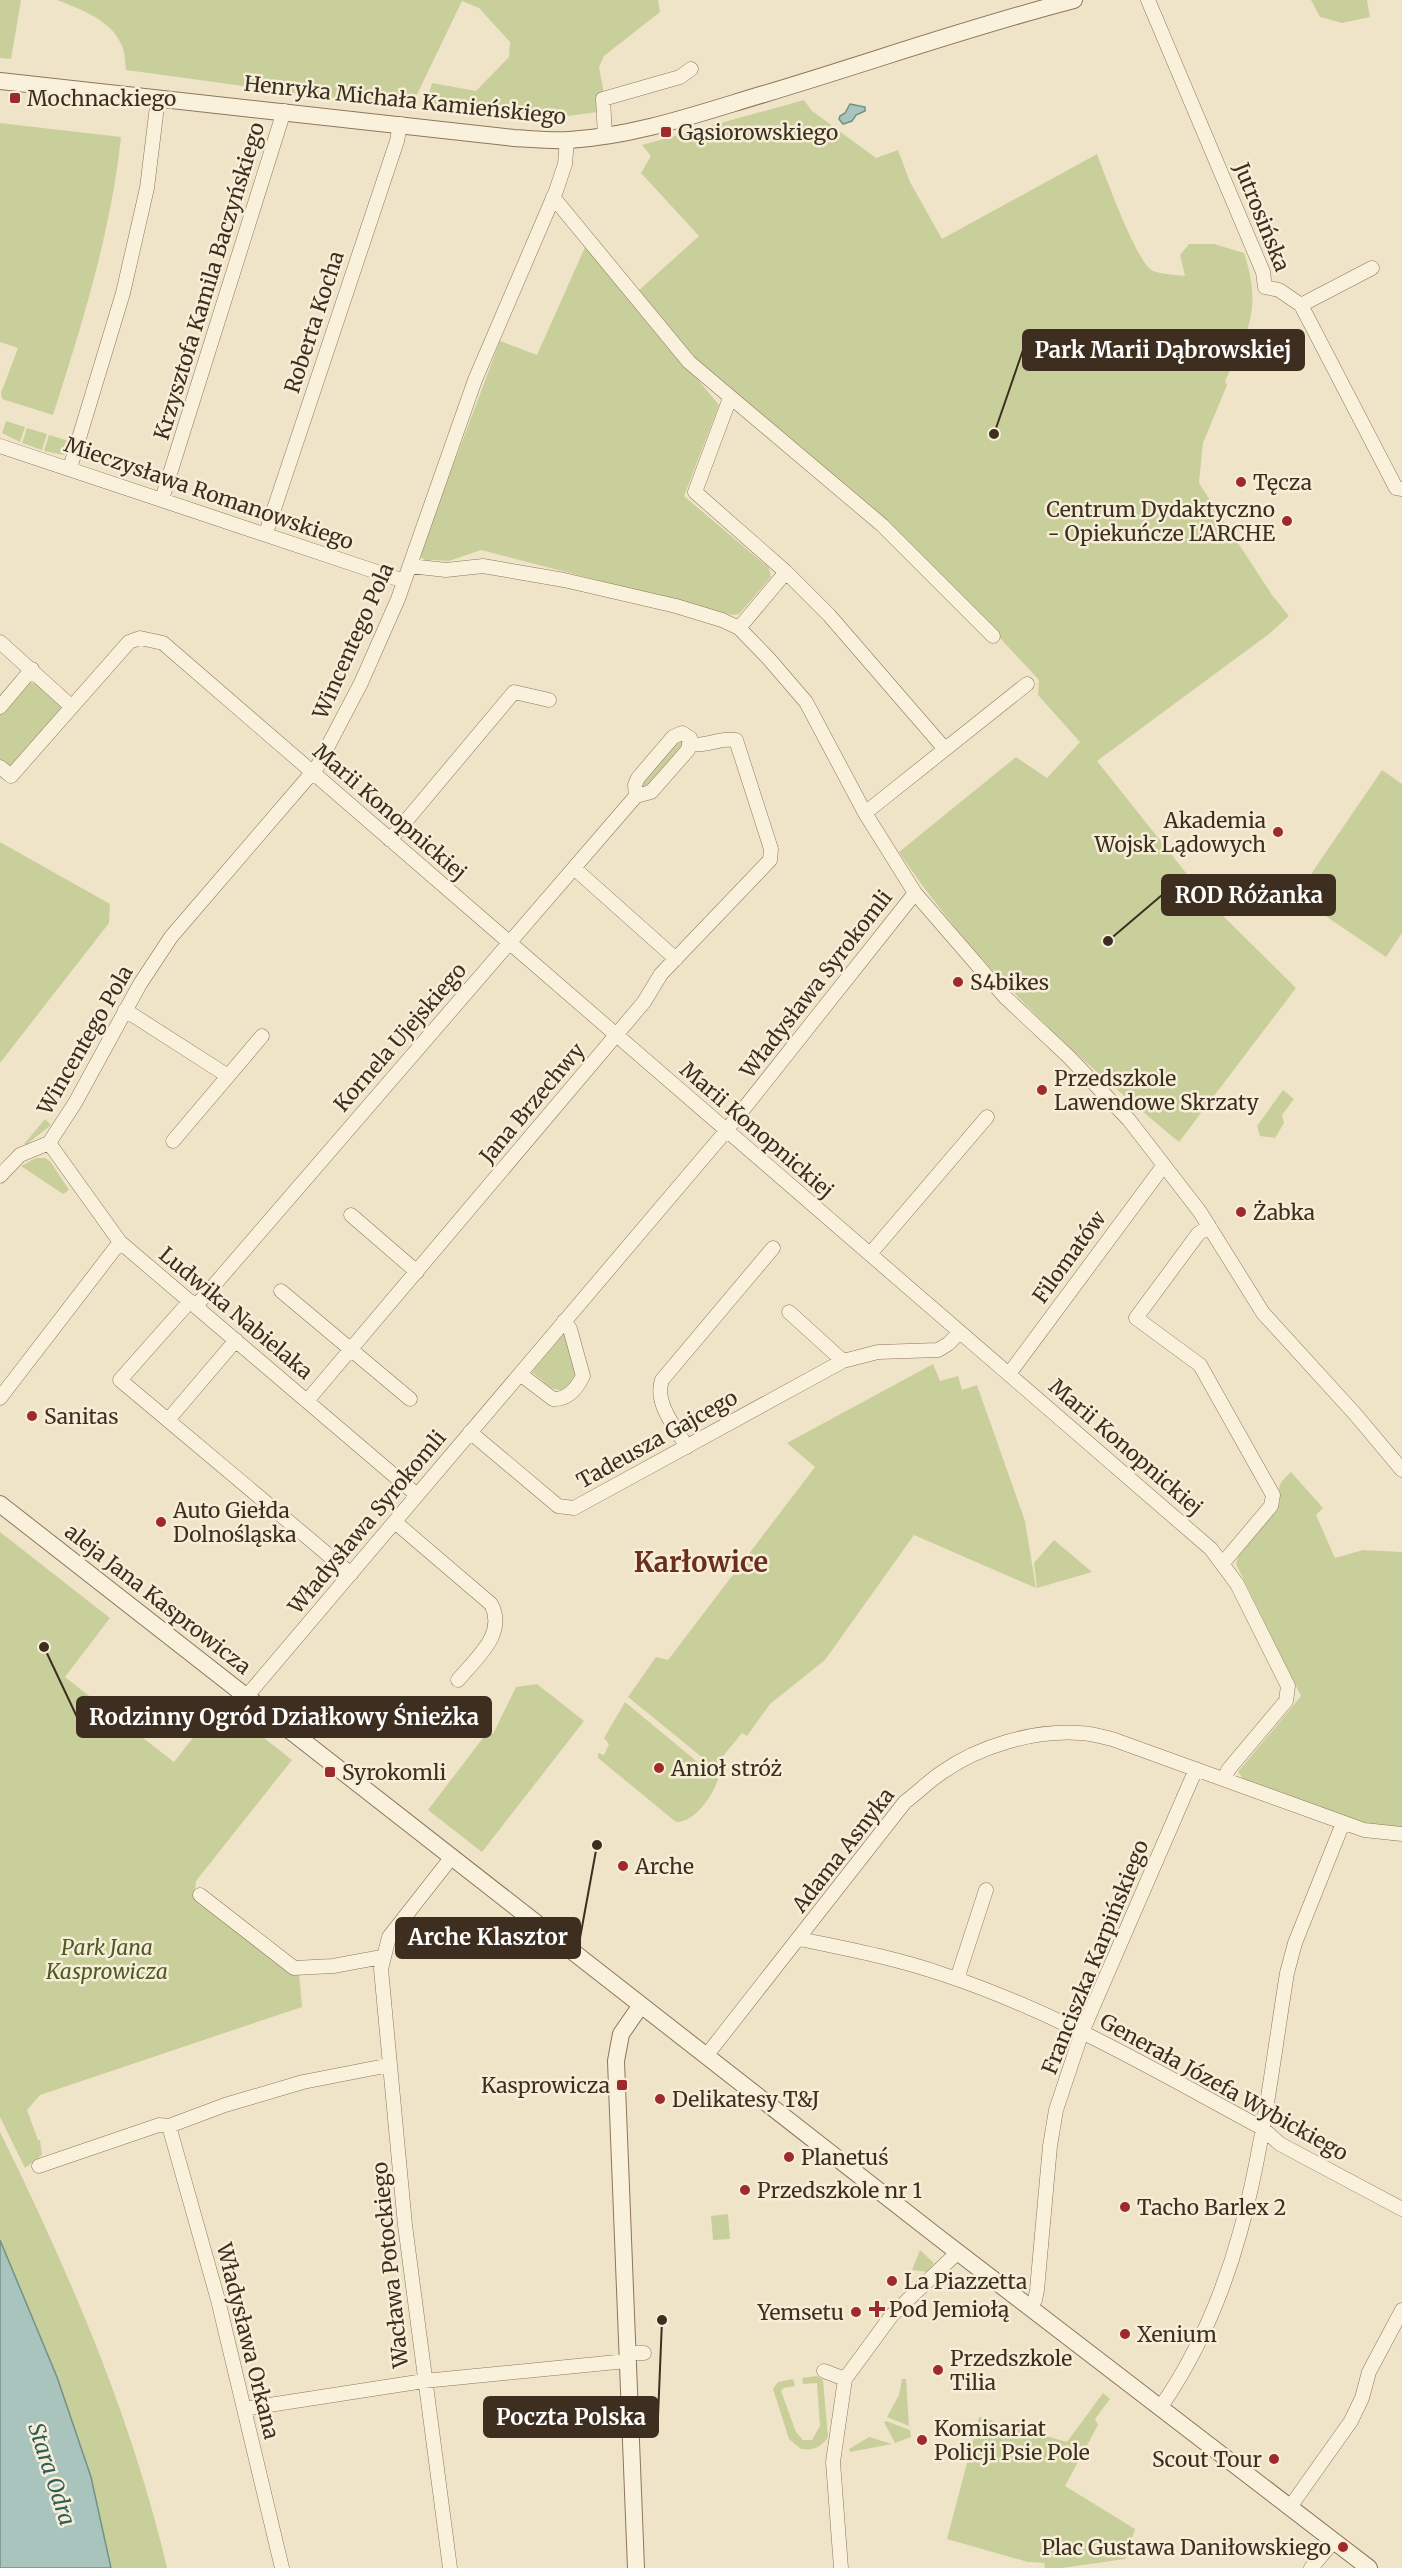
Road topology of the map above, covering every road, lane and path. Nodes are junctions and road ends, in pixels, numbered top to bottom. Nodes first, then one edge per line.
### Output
1 (1074, 0) edge
2 (1148, 0) edge
3 (690, 69) dead end
4 (0, 81) edge
5 (158, 98) junction
6 (284, 111) junction
7 (400, 124) junction
8 (605, 136) junction
9 (567, 140) junction
10 (553, 197) junction
11 (1372, 268) dead end
12 (1301, 305) junction
13 (730, 398) junction
14 (0, 446) edge
15 (70, 468) junction
16 (1402, 489) edge
17 (162, 499) junction
18 (266, 533) junction
19 (410, 566) junction
20 (786, 572) junction
21 (404, 580) junction
22 (739, 628) junction
23 (993, 636) dead end
24 (0, 642) edge
25 (32, 669) junction
26 (1027, 684) dead end
27 (549, 700) dead end
28 (0, 706) edge
29 (72, 707) junction
30 (691, 744) junction
31 (944, 748) junction
32 (0, 767) edge
33 (312, 772) junction
34 (636, 796) junction
35 (865, 813) junction
36 (390, 840) junction
37 (574, 868) junction
38 (915, 893) junction
39 (509, 943) junction
40 (676, 959) junction
41 (125, 1010) junction
42 (616, 1035) junction
43 (262, 1036) dead end
44 (228, 1076) junction
45 (987, 1118) dead end
46 (726, 1131) junction
47 (173, 1141) dead end
48 (49, 1143) junction
49 (1164, 1165) junction
50 (0, 1176) edge
51 (351, 1215) dead end
52 (1209, 1226) junction
53 (120, 1242) junction
54 (773, 1248) dead end
55 (870, 1254) junction
56 (417, 1272) junction
57 (281, 1291) dead end
58 (193, 1304) junction
59 (789, 1312) dead end
60 (564, 1322) junction
61 (960, 1332) junction
62 (236, 1340) junction
63 (351, 1350) junction
64 (843, 1361) junction
65 (519, 1374) junction
66 (1009, 1374) junction
67 (0, 1398) edge
68 (410, 1399) dead end
69 (307, 1401) junction
70 (168, 1420) junction
71 (470, 1432) junction
72 (687, 1447) junction
73 (1402, 1470) edge
74 (417, 1496) junction
75 (0, 1504) edge
76 (395, 1522) junction
77 (1223, 1563) junction
78 (351, 1574) junction
79 (458, 1680) dead end
80 (246, 1697) junction
81 (1196, 1769) junction
82 (1225, 1779) junction
83 (1343, 1823) junction
84 (1402, 1834) edge
85 (451, 1858) junction
86 (986, 1890) dead end
87 (200, 1895) dead end
88 (800, 1939) junction
89 (382, 1957) junction
90 (957, 1979) junction
91 (641, 2005) junction
92 (1082, 2032) junction
93 (706, 2056) junction
94 (390, 2065) junction
95 (169, 2126) junction
96 (1262, 2128) junction
97 (39, 2166) dead end
98 (1402, 2209) edge
99 (958, 2252) junction
100 (1030, 2307) junction
101 (1402, 2310) edge
102 (644, 2353) dead end
103 (627, 2357) junction
104 (824, 2371) dead end
105 (845, 2379) junction
106 (424, 2381) junction
107 (1160, 2408) junction
108 (244, 2409) junction
109 (1290, 2507) junction
110 (1334, 2541) junction
111 (282, 2568) edge
112 (450, 2568) edge
113 (636, 2568) edge
114 (841, 2568) edge
115 (1311, 2568) edge
116 (1369, 2568) edge

1 - 8 street, Henryka Michała Kamieńskiego
2 - 12 street, Jutrosińska
3 - 8 street
4 - 5 street, Henryka Michała Kamieńskiego
5 - 6 street, Henryka Michała Kamieńskiego
5 - 15 street
6 - 7 street, Henryka Michała Kamieńskiego
6 - 17 street, Krzysztofa Kamila Baczyńskiego
7 - 9 street, Henryka Michała Kamieńskiego
7 - 18 street, Roberta Kocha
8 - 9 street, Henryka Michała Kamieńskiego
9 - 10 street, Wincentego Pola
10 - 13 street
10 - 19 street, Wincentego Pola
11 - 12 street
12 - 16 street
13 - 20 street
13 - 23 street
14 - 15 street, Mieczysława Romanowskiego
15 - 17 street, Mieczysława Romanowskiego
17 - 18 street, Mieczysława Romanowskiego
18 - 21 street, Mieczysława Romanowskiego
19 - 21 street, Wincentego Pola
19 - 22 street
20 - 22 street
20 - 31 street
21 - 33 street, Wincentego Pola
22 - 35 street
24 - 25 street
25 - 28 street
25 - 29 street
26 - 31 street
27 - 36 street
29 - 32 street
29 - 33 street, Marii Konopnickiej
30 - 34 street, Kornela Ujejskiego
30 - 34 street, Kornela Ujejskiego
30 - 40 street, Jana Brzechwy
31 - 35 street
33 - 36 street, Marii Konopnickiej
33 - 41 street, Wincentego Pola
34 - 37 street, Kornela Ujejskiego
35 - 38 street
36 - 39 street, Marii Konopnickiej
37 - 39 street, Kornela Ujejskiego
37 - 40 street
38 - 46 street, Władysława Syrokomli
38 - 49 street
39 - 42 street, Marii Konopnickiej
39 - 58 street, Kornela Ujejskiego
40 - 42 street, Jana Brzechwy
41 - 44 street
41 - 48 street, Wincentego Pola
42 - 46 street, Marii Konopnickiej
42 - 56 street, Jana Brzechwy
43 - 44 street
44 - 47 street
45 - 55 street
46 - 55 street, Marii Konopnickiej
46 - 60 street, Władysława Syrokomli
48 - 50 street, Wincentego Pola
48 - 53 street, Ludwika Nabielaka
49 - 52 street
49 - 66 street, Filomatów
51 - 56 street
52 - 73 street
52 - 77 street
53 - 58 street, Ludwika Nabielaka
53 - 67 street
54 - 72 street
55 - 61 street, Marii Konopnickiej
56 - 63 street, Jana Brzechwy
57 - 63 street
58 - 62 street, Ludwika Nabielaka
58 - 70 street, Kornela Ujejskiego
59 - 64 street
60 - 65 street, Władysława Syrokomli
60 - 65 street
61 - 64 street, Tadeusza Gajcego
61 - 66 street, Marii Konopnickiej
62 - 69 street, Ludwika Nabielaka
62 - 70 street
63 - 68 street
63 - 69 street, Jana Brzechwy
64 - 72 street, Tadeusza Gajcego
65 - 71 street, Władysława Syrokomli
66 - 77 street, Marii Konopnickiej
69 - 74 street, Ludwika Nabielaka
70 - 78 street
71 - 72 street, Tadeusza Gajcego
71 - 74 street, Władysława Syrokomli
74 - 76 street, Władysława Syrokomli
75 - 80 street, aleja Jana Kasprowicza
76 - 78 street, Władysława Syrokomli
76 - 79 street
77 - 82 street, Marii Konopnickiej
78 - 80 street, Władysława Syrokomli
80 - 85 street, aleja Jana Kasprowicza
81 - 82 street, Adama Asnyka
81 - 88 street, Adama Asnyka
81 - 92 street, Franciszka Karpińskiego
82 - 83 street, Adama Asnyka
83 - 84 street, Adama Asnyka
83 - 96 street
85 - 89 street, Wacława Potockiego
85 - 91 street, aleja Jana Kasprowicza
86 - 90 street
87 - 89 street
88 - 90 street, Generała Józefa Wybickiego
88 - 93 street, Adama Asnyka
89 - 94 street, Wacława Potockiego
90 - 92 street, Generała Józefa Wybickiego
91 - 93 street, aleja Jana Kasprowicza
91 - 103 street
92 - 96 street, Generała Józefa Wybickiego
92 - 100 street, Franciszka Karpińskiego
93 - 99 street, aleja Jana Kasprowicza
94 - 95 street
94 - 106 street, Wacława Potockiego
95 - 97 street
95 - 108 street, Władysława Orkana
96 - 98 street, Generała Józefa Wybickiego
96 - 107 street
99 - 100 street, aleja Jana Kasprowicza
99 - 105 street
100 - 107 street, aleja Jana Kasprowicza
101 - 109 street
102 - 103 street
103 - 106 street
103 - 113 street
104 - 105 street
105 - 114 street
106 - 108 street
106 - 112 street, Wacława Potockiego
107 - 109 street, aleja Jana Kasprowicza
108 - 111 street, Władysława Orkana
109 - 110 street, aleja Jana Kasprowicza
110 - 115 street
110 - 116 street, aleja Jana Kasprowicza

